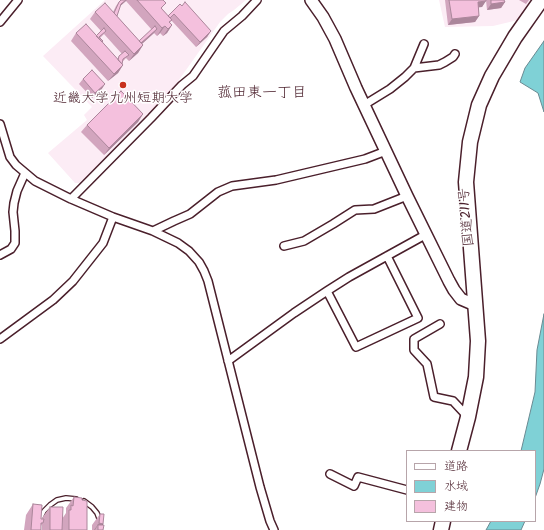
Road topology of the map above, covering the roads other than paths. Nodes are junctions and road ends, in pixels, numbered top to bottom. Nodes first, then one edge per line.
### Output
1 (18, 0) edge
2 (257, 0) edge
3 (311, 0) edge
4 (541, 0) edge
5 (0, 22) edge
6 (424, 44) dead end
7 (455, 54) dead end
8 (414, 68) junction
9 (364, 105) junction
10 (0, 124) edge
11 (386, 151) junction
12 (25, 173) junction
13 (407, 196) junction
14 (71, 199) junction
15 (113, 217) junction
16 (153, 231) junction
17 (425, 235) junction
18 (284, 246) dead end
19 (0, 255) edge
20 (387, 256) junction
21 (327, 291) junction
22 (475, 305) junction
23 (440, 324) dead end
24 (2, 335) edge
25 (228, 361) junction
26 (468, 417) junction
27 (459, 450) edge
28 (330, 474) dead end
29 (406, 490) edge
30 (439, 522) edge
31 (39, 525) edge
32 (100, 530) edge
33 (274, 530) edge
34 (432, 530) edge

1 - 5 street
2 - 14 street
3 - 9 street
4 - 22 highway, 国道211号
6 - 8 street
7 - 8 street
8 - 9 street
9 - 11 street
10 - 12 street
11 - 13 street
11 - 16 street
12 - 14 street
12 - 19 street
13 - 17 street
13 - 18 street
14 - 15 street
15 - 16 street
15 - 24 street
16 - 25 street
17 - 20 street
17 - 22 street
20 - 21 street
20 - 21 street
21 - 25 street
22 - 26 highway, 国道211号
23 - 26 street
25 - 33 street
26 - 27 highway, 国道211号
28 - 29 street
30 - 34 street
31 - 32 lane

